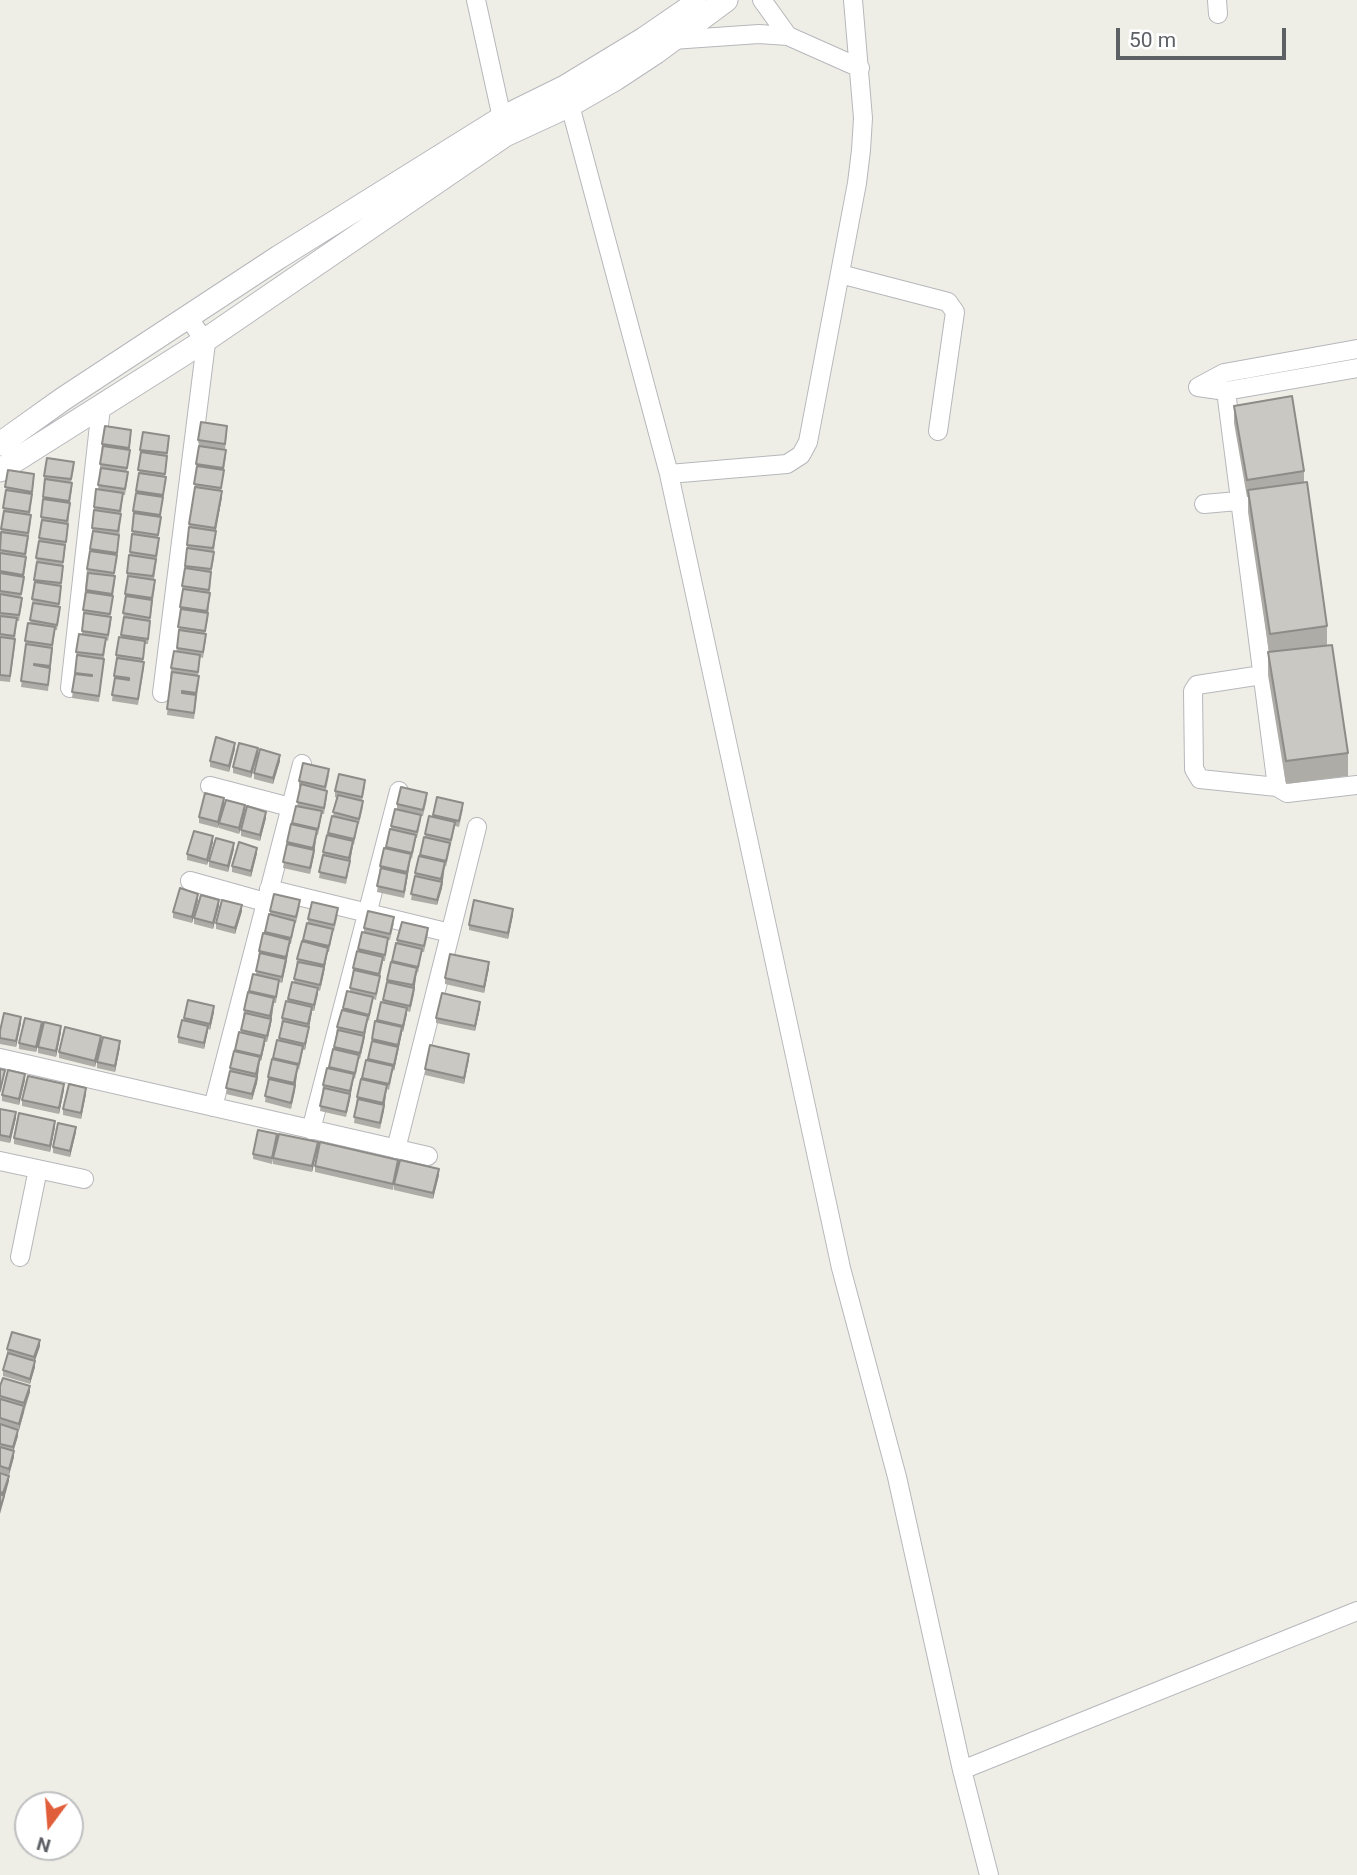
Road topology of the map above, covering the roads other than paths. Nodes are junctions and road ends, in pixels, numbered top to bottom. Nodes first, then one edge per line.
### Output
1 (476, 0) edge
2 (702, 0) edge
3 (726, 0) edge
4 (762, 0) edge
5 (853, 0) edge
6 (788, 36) junction
7 (672, 40) junction
8 (860, 68) junction
9 (568, 96) junction
10 (502, 118) junction
11 (840, 274) junction
12 (188, 317) junction
13 (204, 341) junction
14 (1357, 349) edge
15 (1357, 368) edge
16 (1226, 391) junction
17 (101, 407) junction
18 (937, 431) dead end
19 (0, 444) edge
20 (0, 470) edge
21 (669, 474) junction
22 (0, 479) edge
23 (1265, 499) edge
24 (1240, 501) junction
25 (1204, 504) dead end
26 (1265, 666) junction
27 (71, 688) edge
28 (162, 693) dead end
29 (302, 764) edge
30 (1357, 785) edge
31 (210, 786) dead end
32 (1276, 787) junction
33 (399, 791) edge
34 (290, 807) junction
35 (477, 827) dead end
36 (190, 881) dead end
37 (267, 895) junction
38 (367, 913) junction
39 (450, 933) junction
40 (0, 1058) edge
41 (213, 1107) junction
42 (311, 1130) junction
43 (396, 1149) junction
44 (428, 1156) dead end
45 (0, 1160) edge
46 (38, 1169) junction
47 (84, 1179) dead end
48 (20, 1257) dead end
49 (1357, 1611) edge
50 (962, 1770) junction
51 (989, 1875) edge

1 - 10 street
2 - 9 street
3 - 7 street
4 - 6 street
5 - 8 street
6 - 7 street
6 - 8 street
7 - 9 street
8 - 11 street
9 - 10 street
9 - 13 street
9 - 21 street
10 - 12 street
11 - 18 street
11 - 21 street
12 - 13 street
12 - 19 street
13 - 17 street
13 - 28 street
14 - 16 street
15 - 16 street
16 - 24 street
17 - 20 street
17 - 27 street
20 - 22 street
21 - 50 street
23 - 24 street
24 - 25 street
24 - 26 street
26 - 32 street
26 - 32 street
29 - 34 street
30 - 32 street
31 - 34 street
33 - 38 street
34 - 37 street
35 - 39 street
36 - 37 street
37 - 38 street
37 - 41 street
38 - 39 street
38 - 42 street
39 - 43 street
40 - 41 street
41 - 42 street
42 - 43 street
43 - 44 street
45 - 46 street
46 - 47 street
46 - 48 street
49 - 50 street
50 - 51 street

